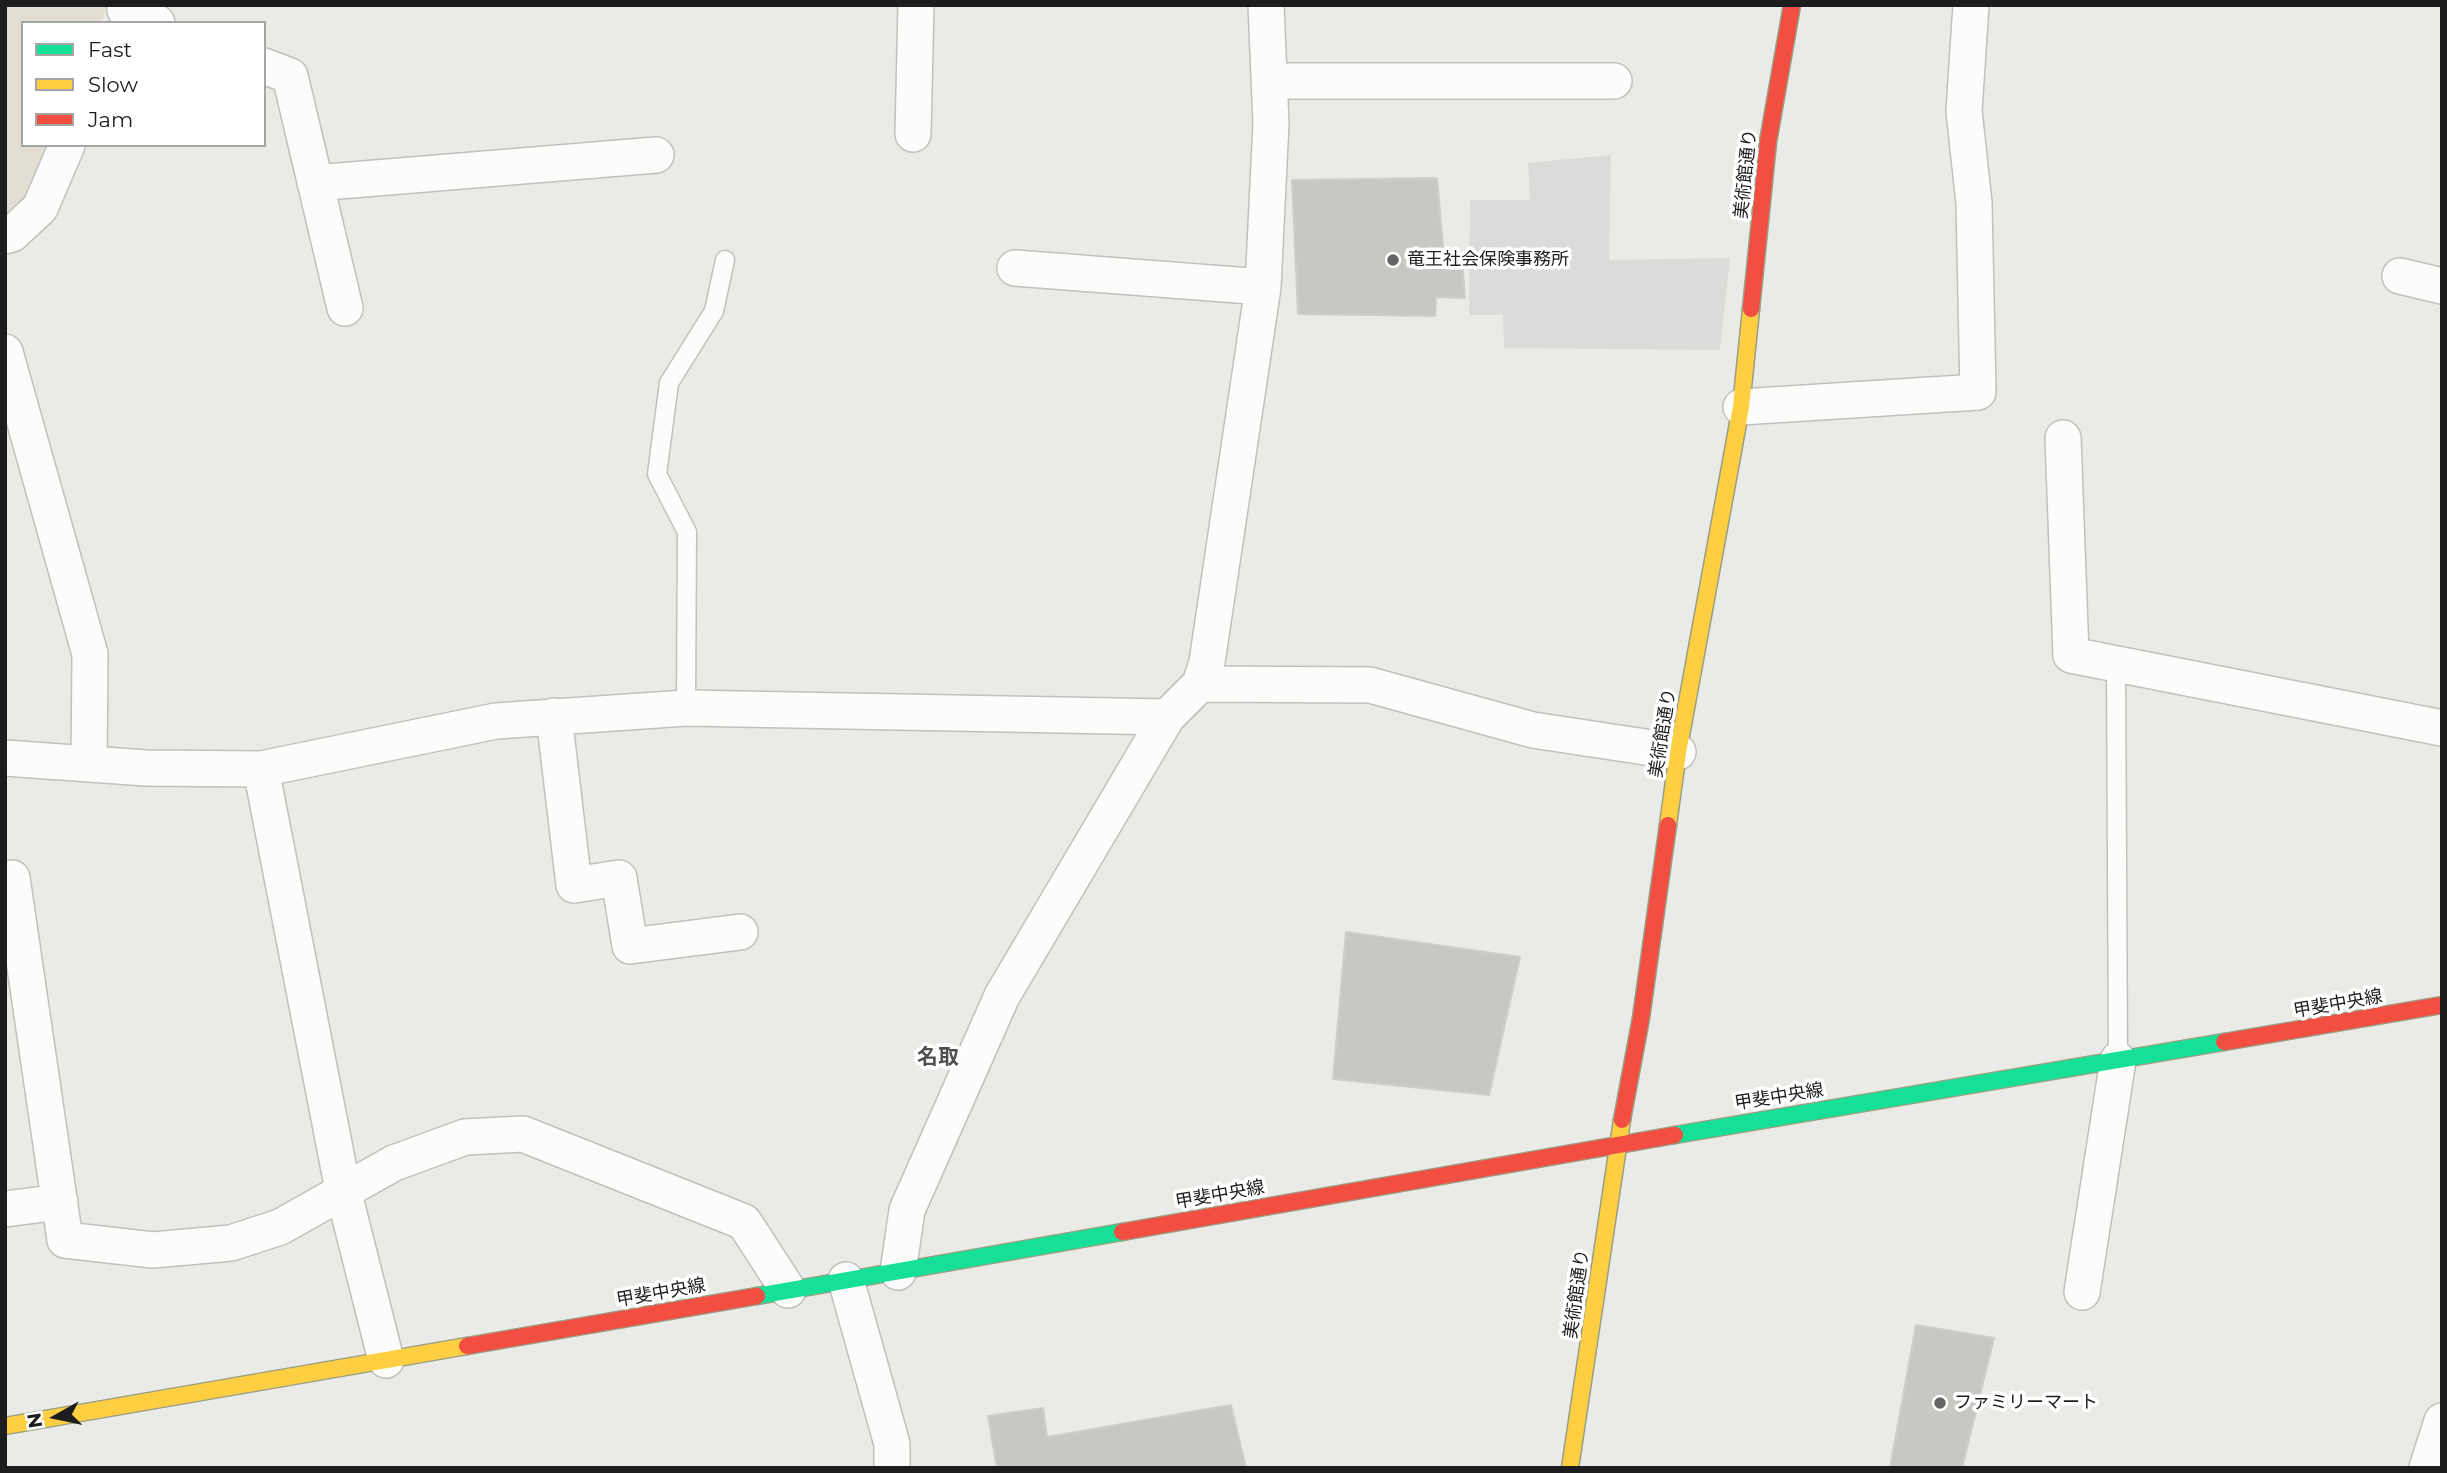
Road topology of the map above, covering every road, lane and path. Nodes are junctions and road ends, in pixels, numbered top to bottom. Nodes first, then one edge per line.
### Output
1 (916, 5) edge
2 (1266, 5) edge
3 (1792, 5) edge
4 (1971, 5) edge
5 (266, 67) edge
6 (1270, 81) junction
7 (1614, 81) dead end
8 (913, 134) dead end
9 (66, 147) edge
10 (656, 155) dead end
11 (315, 183) junction
12 (5, 236) edge
13 (726, 260) dead end
14 (1015, 268) dead end
15 (2400, 276) dead end
16 (2442, 286) edge
17 (1263, 287) junction
18 (345, 308) dead end
19 (5, 352) edge
20 (1741, 407) junction
21 (2063, 438) dead end
22 (2116, 664) junction
23 (1200, 684) junction
24 (686, 708) junction
25 (554, 716) junction
26 (1167, 717) junction
27 (2442, 729) edge
28 (1678, 752) junction
29 (5, 758) edge
30 (89, 764) junction
31 (261, 769) junction
32 (11, 901) edge
33 (740, 932) dead end
34 (2442, 1006) edge
35 (2118, 1060) junction
36 (1618, 1144) junction
37 (343, 1190) junction
38 (60, 1202) junction
39 (5, 1209) edge
40 (898, 1272) junction
41 (846, 1280) junction
42 (788, 1290) junction
43 (2082, 1293) dead end
44 (386, 1360) junction
45 (2442, 1421) edge
46 (5, 1426) edge
47 (892, 1468) edge
48 (1570, 1468) edge
49 (2427, 1468) edge

1 - 8 street
2 - 6 street
3 - 20 main road, 美術館通り
4 - 20 street
5 - 11 street
6 - 7 street
6 - 17 street
9 - 12 street
10 - 11 street
11 - 18 street
13 - 24 lane
14 - 17 street
15 - 16 street
17 - 23 street
19 - 30 street
20 - 28 main road, 美術館通り
21 - 22 street
22 - 27 street
22 - 35 lane
23 - 26 street
23 - 28 street
24 - 25 street
24 - 26 street
25 - 31 street
25 - 33 street
26 - 40 street
28 - 36 main road, 美術館通り
29 - 30 street
30 - 31 street
31 - 37 street
32 - 38 street
34 - 35 main road, 甲斐中央線
35 - 36 main road, 甲斐中央線
35 - 43 street
36 - 40 main road, 甲斐中央線
36 - 48 main road, 美術館通り
37 - 38 street
37 - 42 street
37 - 44 street
38 - 39 street
40 - 41 main road, 甲斐中央線
41 - 42 main road, 甲斐中央線
41 - 47 street
42 - 44 main road, 甲斐中央線
44 - 46 main road, 甲斐中央線
45 - 49 street

